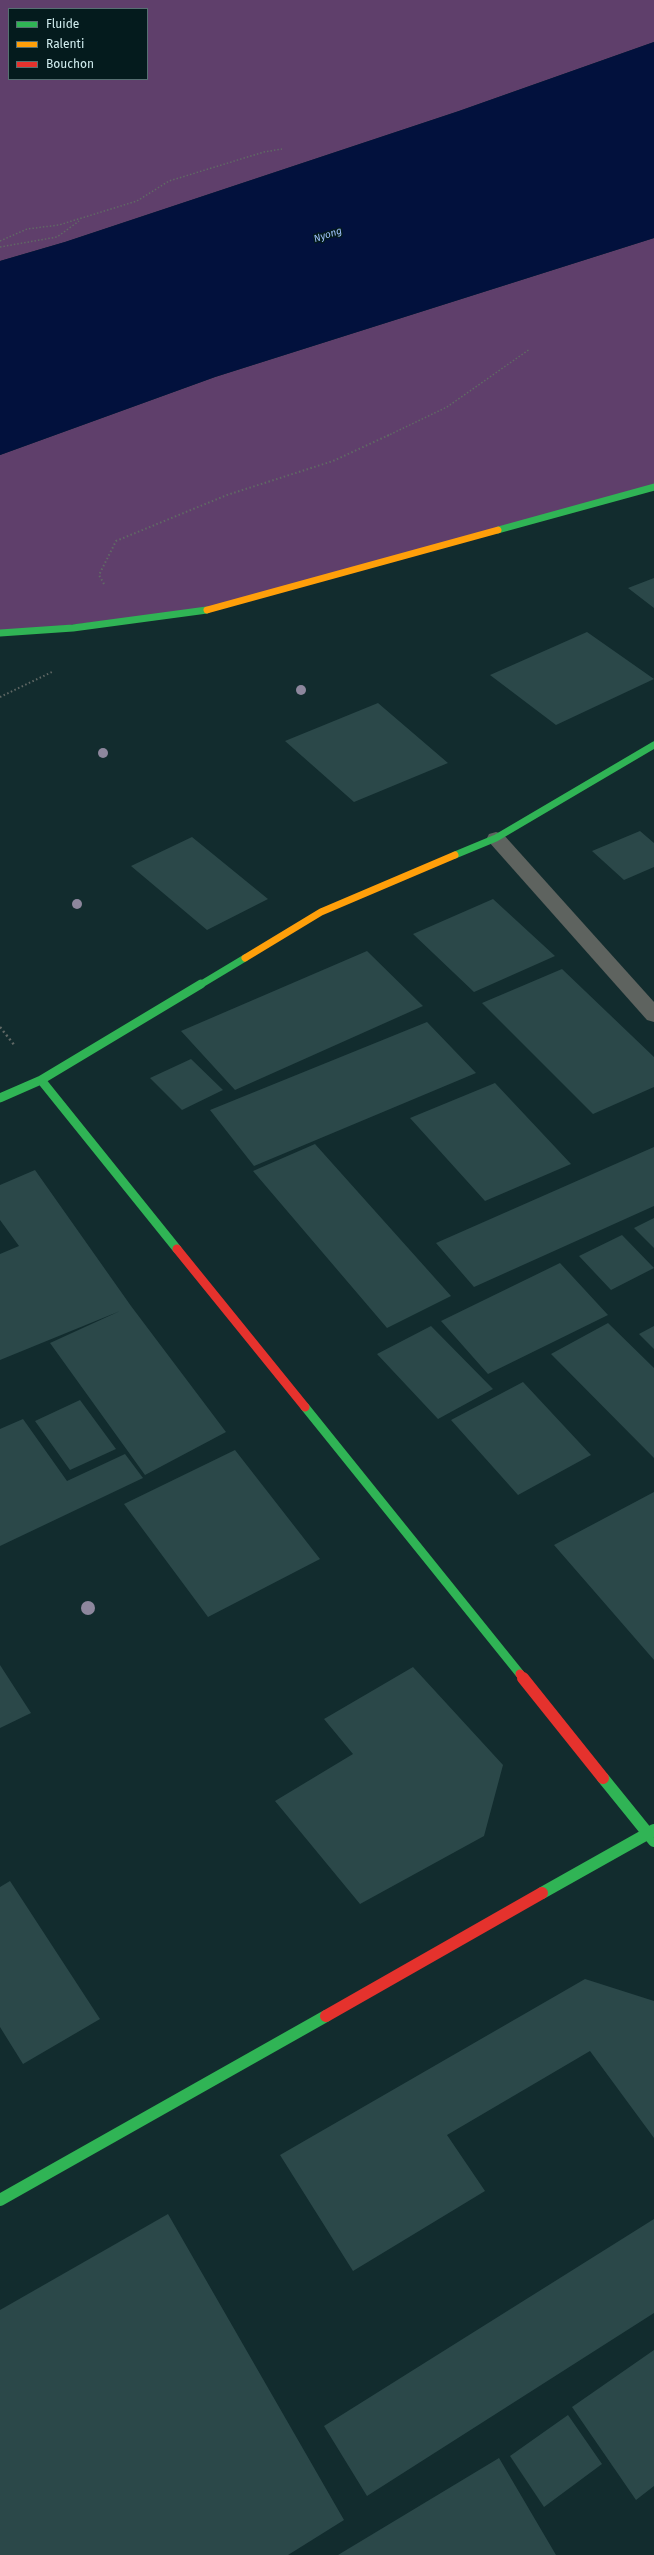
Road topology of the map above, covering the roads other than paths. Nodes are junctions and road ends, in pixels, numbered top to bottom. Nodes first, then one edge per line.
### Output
1 (654, 487) edge
2 (0, 633) edge
3 (654, 746) edge
4 (496, 838) junction
5 (654, 1014) edge
6 (41, 1080) junction
7 (0, 1098) edge
8 (651, 1831) edge
9 (654, 1841) edge
10 (0, 2200) edge

1 - 2 street
3 - 4 street
4 - 5 street
4 - 6 street
6 - 7 street
6 - 8 street
8 - 9 street
8 - 10 street

